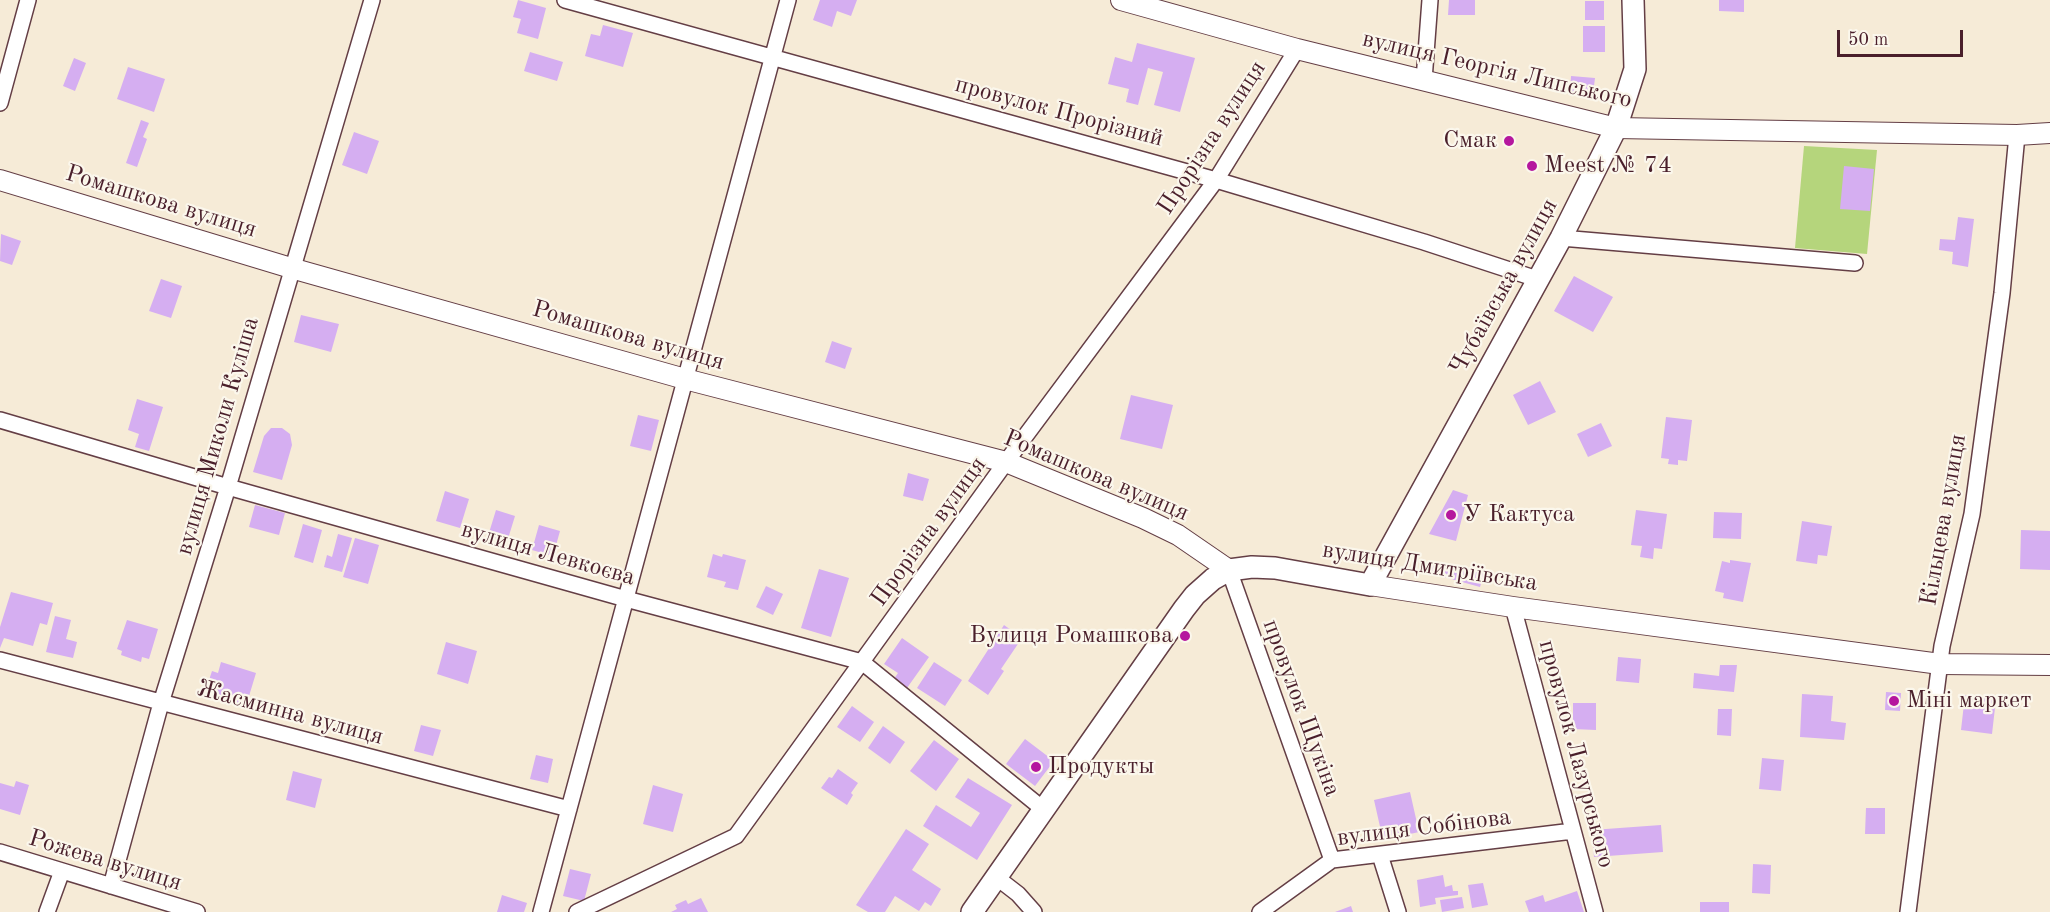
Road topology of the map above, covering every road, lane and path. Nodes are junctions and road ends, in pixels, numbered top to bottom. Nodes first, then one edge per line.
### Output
1 (28, 0) edge
2 (372, 0) edge
3 (565, 0) edge
4 (788, 0) edge
5 (1121, 0) edge
6 (1430, 0) edge
7 (1633, 0) edge
8 (1297, 49) junction
9 (772, 58) junction
10 (1424, 80) junction
11 (0, 102) edge
12 (1616, 128) junction
13 (2050, 134) edge
14 (2017, 135) junction
15 (0, 180) edge
16 (1216, 180) junction
17 (1561, 238) junction
18 (1855, 263) dead end
19 (291, 268) junction
20 (1537, 279) junction
21 (685, 379) junction
22 (0, 420) edge
23 (1006, 462) junction
24 (228, 487) junction
25 (1229, 570) junction
26 (1371, 585) junction
27 (626, 599) junction
28 (1513, 607) junction
29 (0, 660) edge
30 (862, 662) junction
31 (1940, 664) junction
32 (2050, 665) edge
33 (161, 703) junction
34 (569, 808) junction
35 (1042, 809) junction
36 (1573, 831) junction
37 (0, 852) edge
38 (1380, 855) junction
39 (1332, 860) junction
40 (62, 871) junction
41 (996, 877) junction
42 (111, 886) junction
43 (46, 912) edge
44 (197, 912) edge
45 (541, 912) edge
46 (577, 912) edge
47 (972, 912) edge
48 (1034, 912) edge
49 (1260, 912) edge
50 (1398, 912) edge
51 (1595, 912) edge
52 (1908, 912) edge

1 - 11 street
2 - 19 street, вулиця Миколи Куліша
3 - 9 street, провулок Прорізний
4 - 9 street
5 - 8 street, вулиця Георгія Липського
6 - 10 street
7 - 12 main road, Чубаївська вулиця
8 - 10 street, вулиця Георгія Липського
8 - 16 street, Прорізна вулиця
9 - 16 street, провулок Прорізний
9 - 21 street
10 - 12 street, вулиця Георгія Липського
12 - 14 street, вулиця Георгія Липського
12 - 17 main road, Чубаївська вулиця
13 - 14 street, вулиця Георгія Липського
14 - 31 street, Кільцева вулиця
15 - 19 street, Ромашкова вулиця
16 - 20 street, провулок Прорізний
16 - 23 street, Прорізна вулиця
17 - 18 street
17 - 20 main road, Чубаївська вулиця
19 - 21 street, Ромашкова вулиця
19 - 24 street, вулиця Миколи Куліша
20 - 26 main road, Чубаївська вулиця
21 - 23 street, Ромашкова вулиця
21 - 27 street
22 - 24 street, вулиця Левкоєва
23 - 25 street, Ромашкова вулиця
23 - 30 street, Прорізна вулиця
24 - 27 street, вулиця Левкоєва
24 - 33 street, вулиця Миколи Куліша
25 - 26 main road, вулиця Дмитріївська
25 - 35 main road, вулиця Дмитріївська
25 - 39 street, провулок Щукіна
26 - 28 street, вулиця Дмитріївська
27 - 30 street, вулиця Левкоєва
27 - 34 street
28 - 31 street, вулиця Дмитріївська
28 - 36 street, провулок Лазурського
29 - 33 street, Жасминна вулиця
30 - 35 street, вулиця Левкоєва
30 - 46 street, Прорізна вулиця
31 - 32 street, вулиця Дмитріївська
31 - 52 street, Кільцева вулиця
33 - 34 street, Жасминна вулиця
33 - 42 street, вулиця Миколи Куліша
34 - 45 street
35 - 41 main road, вулиця Дмитріївська
36 - 38 street, вулиця Собінова
36 - 51 street, провулок Лазурського
37 - 40 street, Рожева вулиця
38 - 39 street, вулиця Собінова
38 - 50 street
39 - 49 street, вулиця Собінова
40 - 42 street, Рожева вулиця
40 - 43 street
41 - 47 main road, вулиця Дмитріївська
41 - 48 street
42 - 44 street, Рожева вулиця

